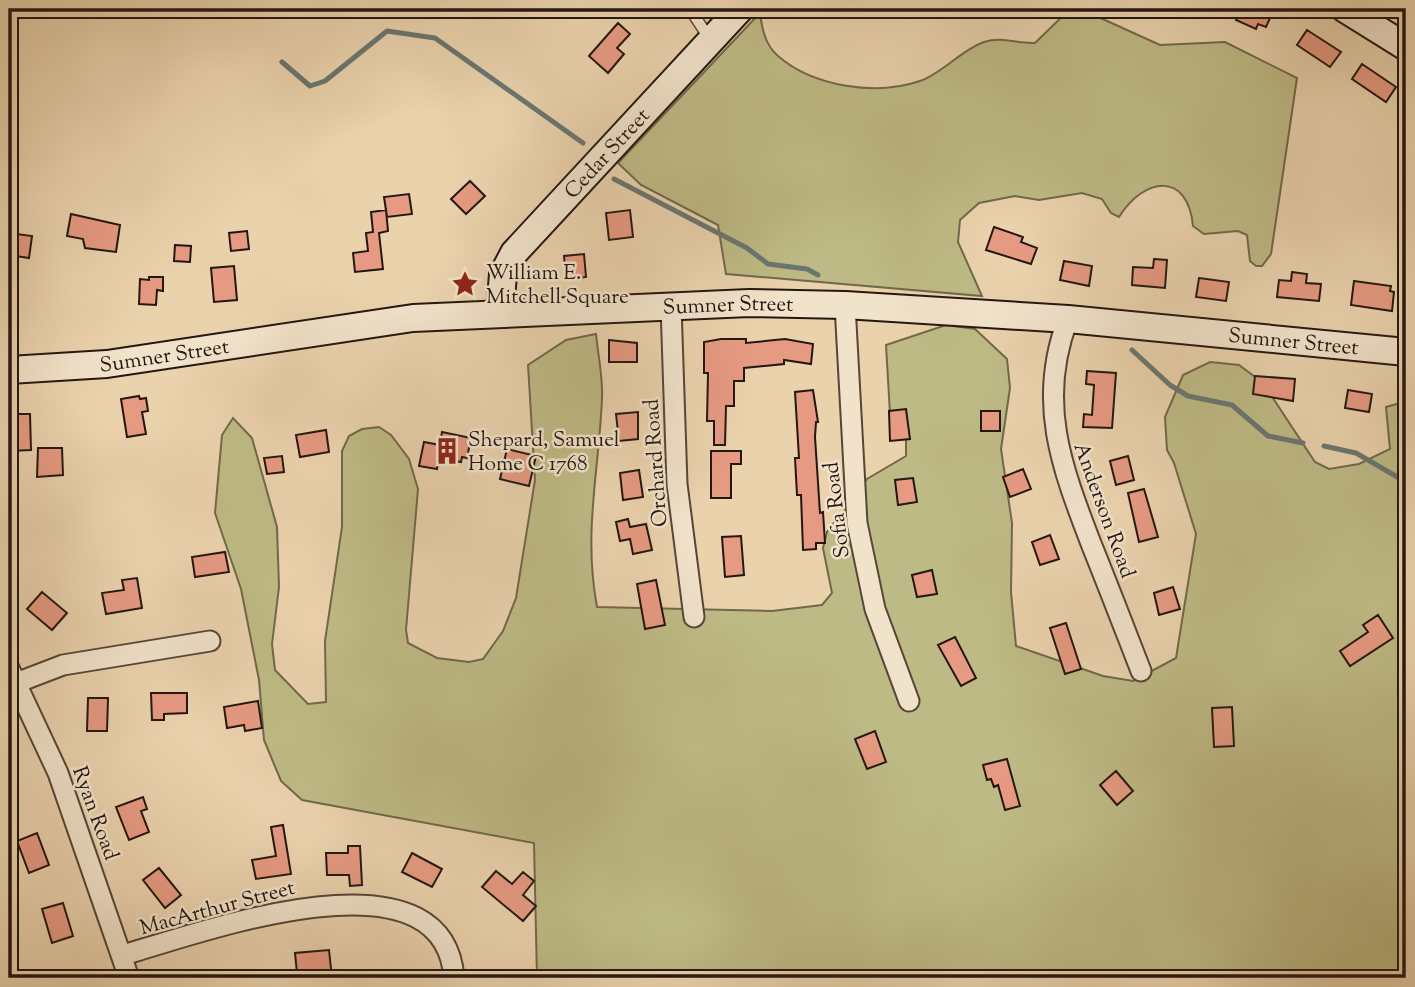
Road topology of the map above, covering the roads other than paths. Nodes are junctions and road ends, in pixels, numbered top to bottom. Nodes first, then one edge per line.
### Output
1 (691, 9) edge
2 (740, 9) edge
3 (1345, 9) edge
4 (709, 38) junction
5 (1406, 47) edge
6 (845, 305) junction
7 (671, 306) junction
8 (500, 312) junction
9 (1068, 319) junction
10 (1406, 352) edge
11 (9, 370) edge
12 (694, 617) dead end
13 (210, 641) dead end
14 (1141, 671) dead end
15 (12, 676) edge
16 (909, 701) dead end
17 (123, 955) junction
18 (129, 978) edge
19 (454, 978) edge

1 - 4 lane
2 - 4 main road, Cedar Street
3 - 5 main road
4 - 8 main road, Cedar Street
6 - 7 main road, Sumner Street
6 - 9 main road, Sumner Street
6 - 16 street, Sofia Road
7 - 8 main road, Sumner Street
7 - 12 street, Orchard Road
8 - 11 main road, Sumner Street
9 - 10 main road, Sumner Street
9 - 14 street, Anderson Road
13 - 15 street
15 - 17 street, Ryan Road
17 - 18 street, Ryan Road
17 - 19 street, MacArthur Street

